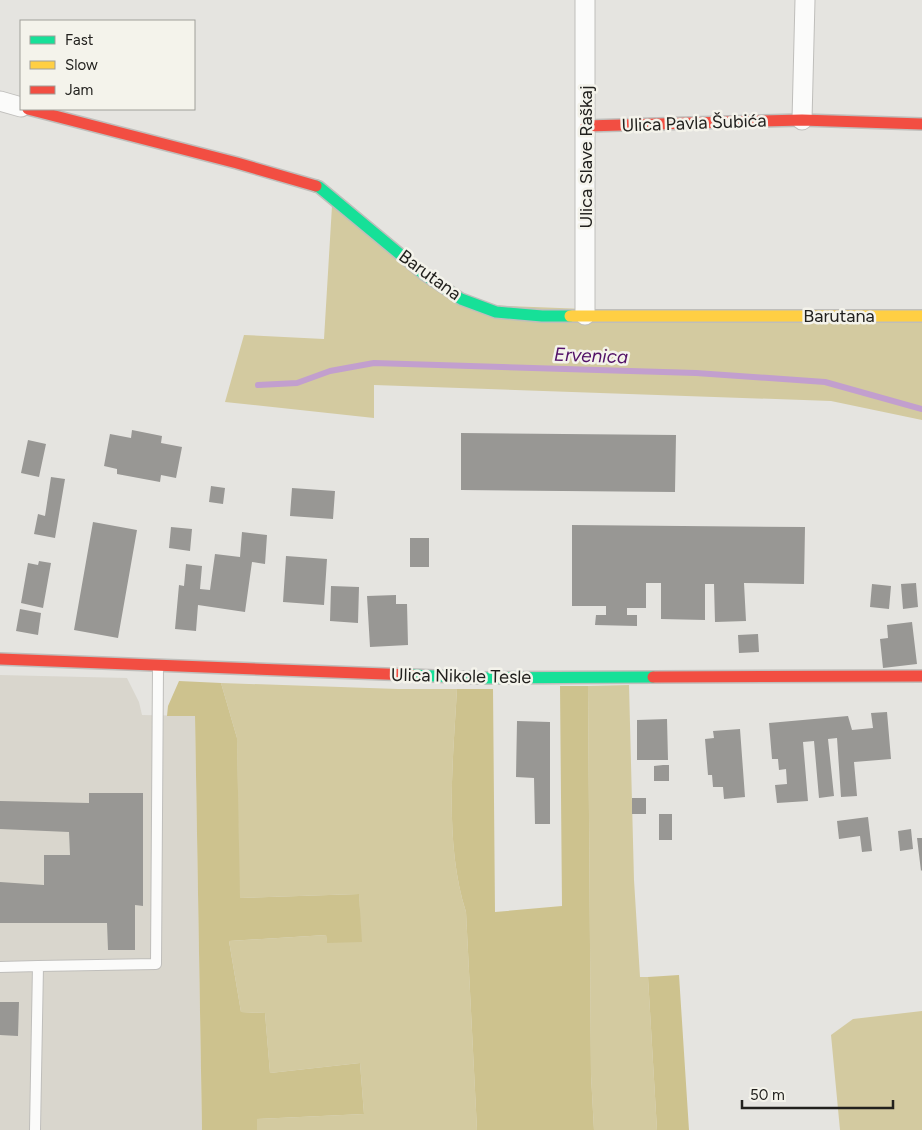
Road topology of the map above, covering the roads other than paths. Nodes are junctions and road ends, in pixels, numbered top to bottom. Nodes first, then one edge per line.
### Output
1 (585, 0) edge
2 (805, 0) edge
3 (0, 102) edge
4 (20, 107) edge
5 (32, 110) edge
6 (802, 120) junction
7 (922, 124) edge
8 (586, 126) junction
9 (586, 315) junction
10 (922, 316) edge
11 (0, 659) edge
12 (158, 667) junction
13 (922, 676) edge
14 (0, 966) edge
15 (38, 966) junction
16 (35, 1130) edge

1 - 8 street, Ulica Slave Raškaj
2 - 6 street
3 - 4 street
5 - 9 street, Barutana
6 - 7 street, Ulica Pavla Šubića
6 - 8 street, Ulica Pavla Šubića
8 - 9 street, Ulica Slave Raškaj
9 - 10 street, Barutana
11 - 12 street, Ulica Nikole Tesle
12 - 13 street, Ulica Nikole Tesle
12 - 15 lane
14 - 15 lane
15 - 16 lane

